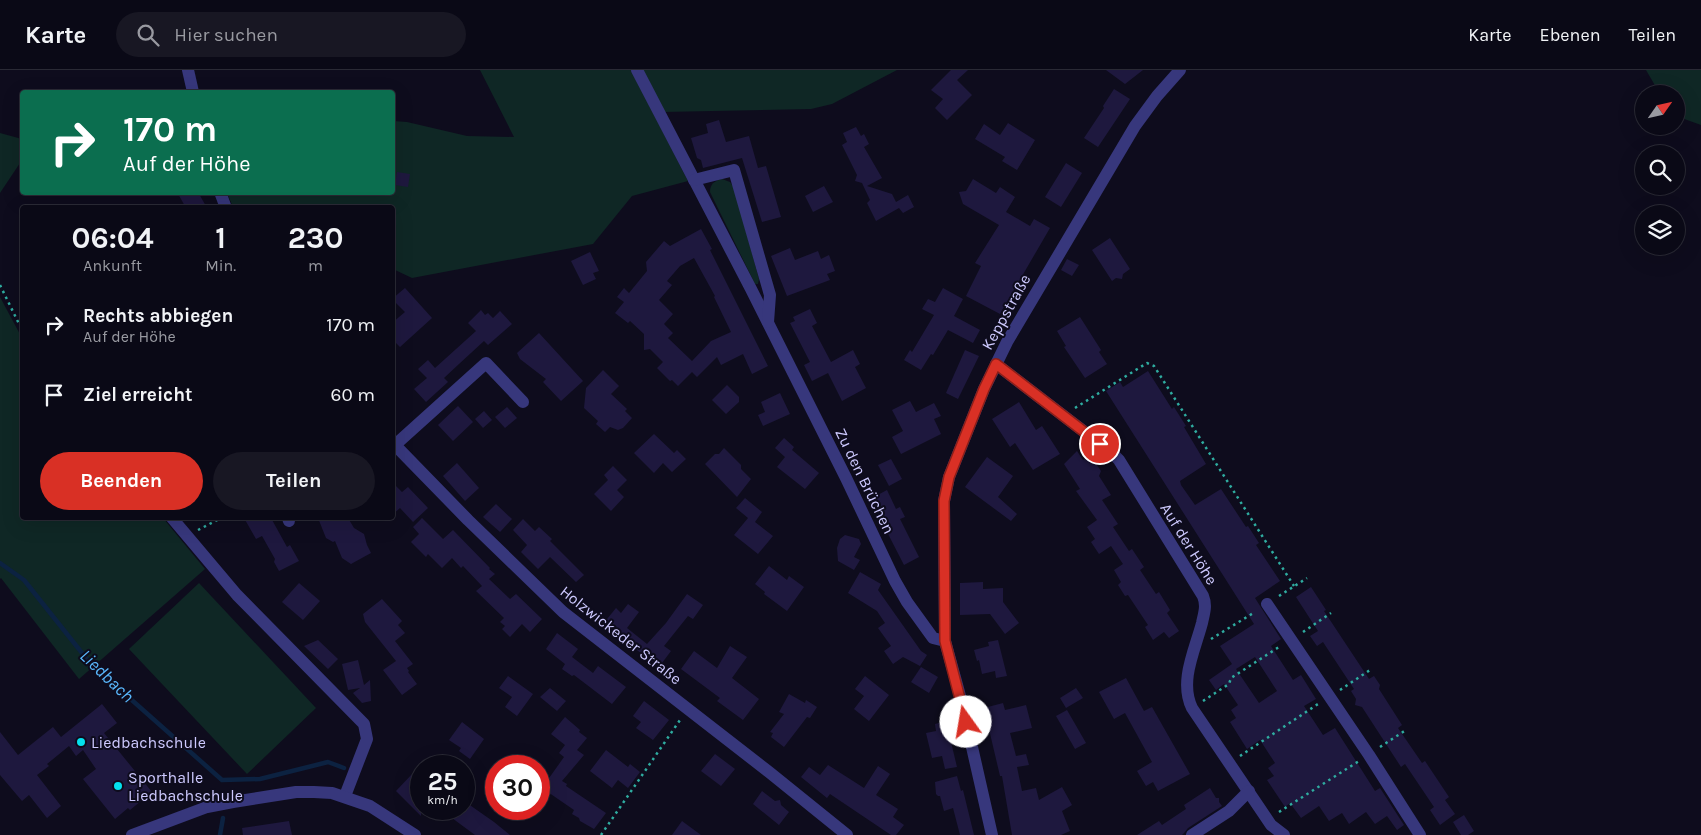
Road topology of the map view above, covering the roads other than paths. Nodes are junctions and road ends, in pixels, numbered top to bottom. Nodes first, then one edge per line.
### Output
1 (188, 70) edge
2 (637, 70) edge
3 (1180, 70) edge
4 (193, 90) edge
5 (694, 180) junction
6 (768, 324) junction
7 (996, 364) junction
8 (523, 402) dead end
9 (395, 442) edge
10 (395, 444) edge
11 (174, 520) edge
12 (1267, 604) road end
13 (945, 641) junction
14 (1249, 791) junction
15 (345, 796) junction
16 (132, 835) edge
17 (415, 835) edge
18 (847, 835) edge
19 (992, 835) edge
20 (1192, 835) edge
21 (1284, 835) edge
22 (1420, 835) edge

1 - 4 street
2 - 5 street, Zu den Brüchen
3 - 7 street, Keppstraße
5 - 6 street, Zu den Brüchen
5 - 6 street
6 - 13 street, Zu den Brüchen
7 - 13 street, Keppstraße
7 - 14 street, Auf der Höhe
8 - 9 street
10 - 18 street, Holzwickeder Straße
11 - 15 street
12 - 22 street
13 - 19 street, Keppstraße
14 - 20 street
14 - 21 street, Auf der Höhe
15 - 16 street
15 - 17 street

